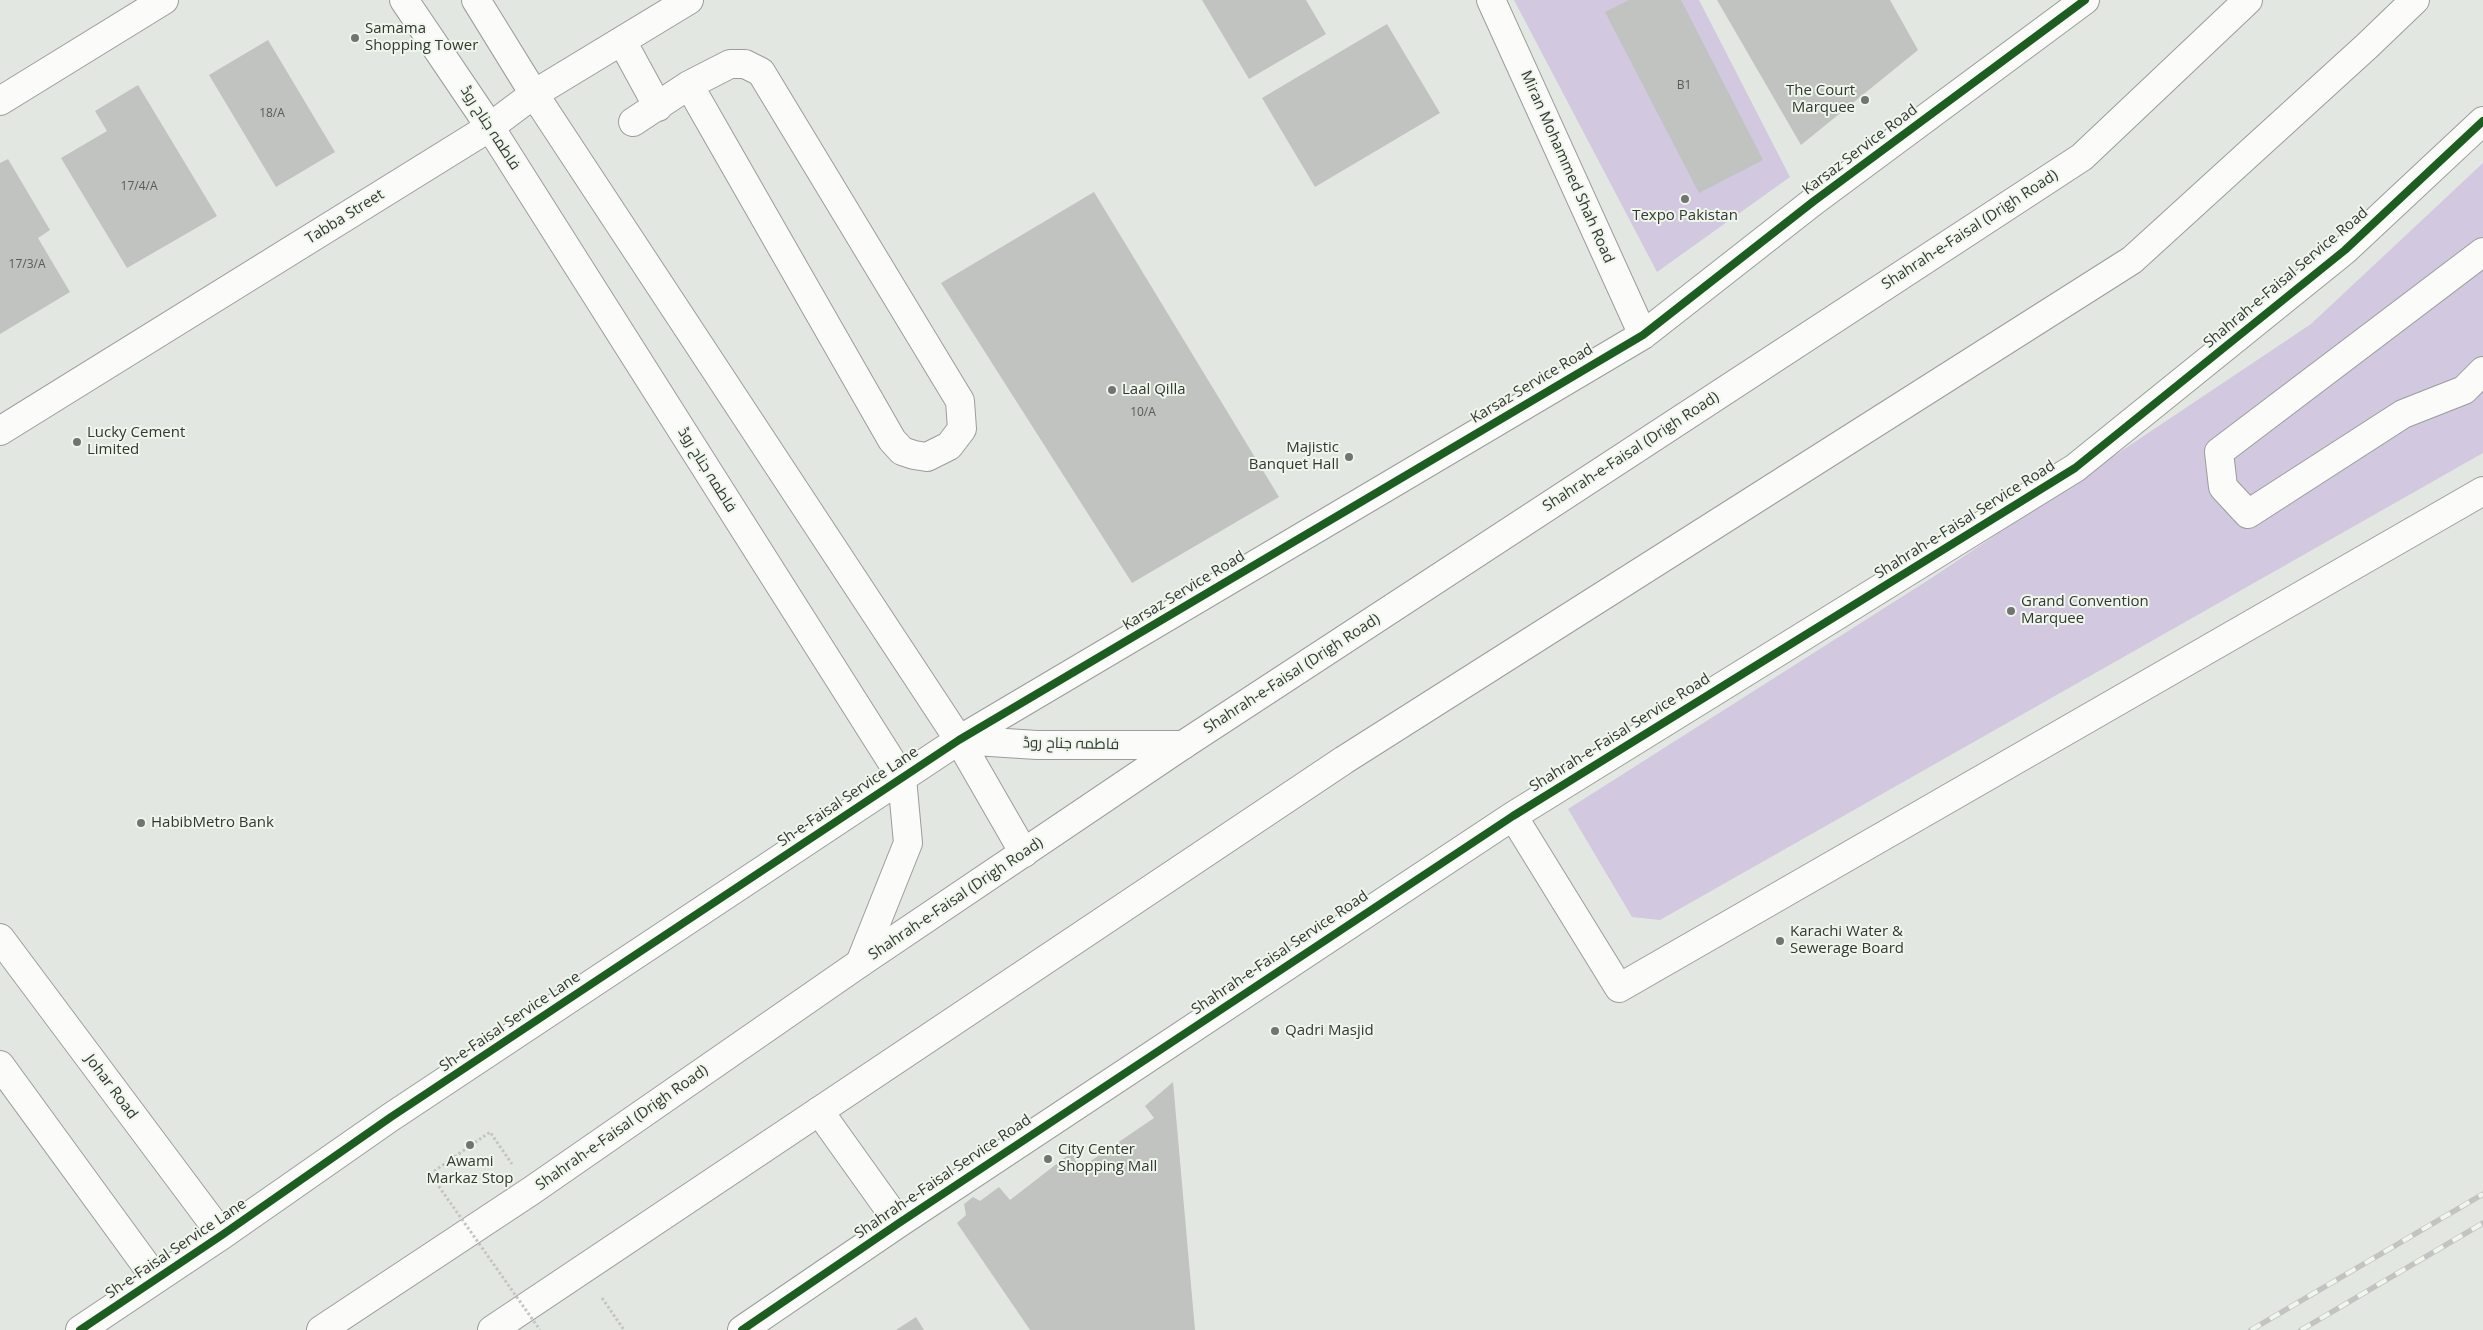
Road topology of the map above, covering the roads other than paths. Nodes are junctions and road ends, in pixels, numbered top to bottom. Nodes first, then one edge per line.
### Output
1 (164, 0) edge
2 (404, 0) edge
3 (476, 0) edge
4 (689, 0) edge
5 (1491, 0) edge
6 (2085, 0) edge
7 (2248, 0) edge
8 (2415, 0) edge
9 (622, 40) junction
10 (689, 85) junction
11 (534, 94) junction
12 (0, 101) edge
13 (658, 107) junction
14 (2483, 121) edge
15 (633, 122) dead end
16 (490, 127) junction
17 (2483, 252) edge
18 (1643, 335) junction
19 (2483, 371) edge
20 (0, 431) edge
21 (2483, 491) edge
22 (959, 740) junction
23 (1183, 746) junction
24 (902, 778) junction
25 (1513, 816) junction
26 (1024, 852) junction
27 (0, 938) edge
28 (860, 963) junction
29 (0, 1065) edge
30 (819, 1111) junction
31 (899, 1222) junction
32 (222, 1236) junction
33 (156, 1279) junction
34 (80, 1330) edge
35 (321, 1330) edge
36 (492, 1330) edge
37 (742, 1330) edge

1 - 12 main road
2 - 16 main road, فاطمہ جناح روڈ
3 - 11 main road
4 - 9 main road, Tabba Street
5 - 18 main road, Miran Mohammed Shah Road
6 - 18 main road, Karsaz Service Road
7 - 23 main road, Shahrah-e-Faisal (Drigh Road)
8 - 30 main road
9 - 11 main road, Tabba Street
9 - 13 main road
10 - 10 main road
10 - 13 main road
11 - 16 main road, Tabba Street
11 - 22 main road
13 - 15 main road
14 - 25 main road, Shahrah-e-Faisal Service Road
16 - 20 main road, Tabba Street
16 - 24 main road, فاطمہ جناح روڈ
17 - 19 main road
18 - 22 main road, Karsaz Service Road
21 - 25 main road
22 - 23 main road, فاطمہ جناح روڈ
22 - 24 main road, Sh-e-Faisal Service Lane
22 - 26 main road
23 - 26 main road, Shahrah-e-Faisal (Drigh Road)
24 - 28 main road, فاطمہ جناح روڈ
24 - 32 main road, Sh-e-Faisal Service Lane
25 - 31 main road, Shahrah-e-Faisal Service Road
26 - 28 main road, Shahrah-e-Faisal (Drigh Road)
27 - 32 main road, Johar Road
28 - 35 main road, Shahrah-e-Faisal (Drigh Road)
29 - 33 main road
30 - 31 main road
30 - 36 main road
31 - 37 main road, Shahrah-e-Faisal Service Road
32 - 33 main road, Sh-e-Faisal Service Lane
33 - 34 main road, Sh-e-Faisal Service Lane

